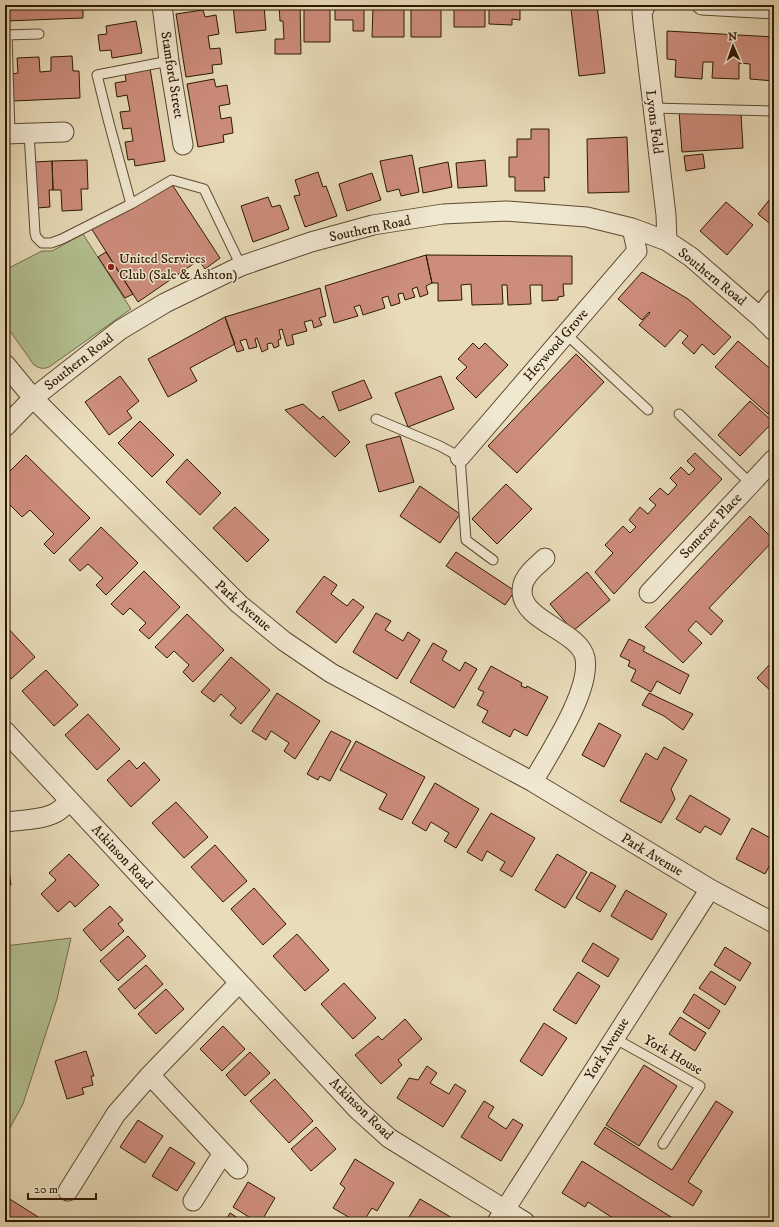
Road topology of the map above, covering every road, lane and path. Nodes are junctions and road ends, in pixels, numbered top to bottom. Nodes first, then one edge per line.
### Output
1 (162, 5) edge
2 (646, 5) edge
3 (702, 5) edge
4 (774, 9) edge
5 (39, 34) dead end
6 (6, 35) edge
7 (169, 61) junction
8 (652, 108) junction
9 (774, 111) edge
10 (64, 132) dead end
11 (29, 133) junction
12 (7, 134) edge
13 (183, 145) dead end
14 (131, 204) junction
15 (632, 228) junction
16 (667, 241) junction
17 (241, 266) junction
18 (774, 299) edge
19 (760, 317) junction
20 (774, 331) edge
21 (566, 334) junction
22 (5, 364) edge
23 (32, 398) junction
24 (648, 410) dead end
25 (678, 414) dead end
26 (376, 419) dead end
27 (5, 427) edge
28 (460, 457) junction
29 (774, 459) edge
30 (750, 483) junction
31 (545, 558) dead end
32 (493, 560) dead end
33 (650, 593) dead end
34 (5, 731) edge
35 (533, 782) junction
36 (70, 801) junction
37 (5, 822) edge
38 (710, 889) junction
39 (774, 923) edge
40 (239, 983) junction
41 (614, 1038) junction
42 (150, 1076) junction
43 (663, 1144) dead end
44 (223, 1153) junction
45 (238, 1169) dead end
46 (68, 1191) dead end
47 (193, 1201) dead end
48 (501, 1216) edge
49 (524, 1222) edge

1 - 7 street, Stamford Street
2 - 8 street, Lyons Fold
3 - 4 street
5 - 6 lane
6 - 12 lane
7 - 13 street, Stamford Street
7 - 14 lane
8 - 9 lane
8 - 16 street, Lyons Fold
10 - 11 street
11 - 12 street
11 - 14 lane
14 - 17 lane
15 - 16 street, Southern Road
15 - 17 street, Southern Road
15 - 21 street, Heywood Grove
16 - 19 street, Southern Road
17 - 23 street, Southern Road
18 - 19 street
19 - 20 street, Southern Road
21 - 24 lane
21 - 28 street, Heywood Grove
22 - 23 street, Park Avenue
23 - 27 street, Southern Road
23 - 35 street, Park Avenue
25 - 30 lane
26 - 28 lane
28 - 32 lane
29 - 30 street, Somerset Place
30 - 33 street, Somerset Place
31 - 35 street
34 - 36 street, Atkinson Road
35 - 38 street, Park Avenue
36 - 37 street
36 - 40 street, Atkinson Road
38 - 39 street, Park Avenue
38 - 41 street, York Avenue
40 - 42 street
40 - 48 street, Atkinson Road
41 - 43 lane, York House
41 - 48 street, York Avenue
42 - 44 street
42 - 46 street
44 - 45 street
44 - 47 street
48 - 49 street, Atkinson Road

